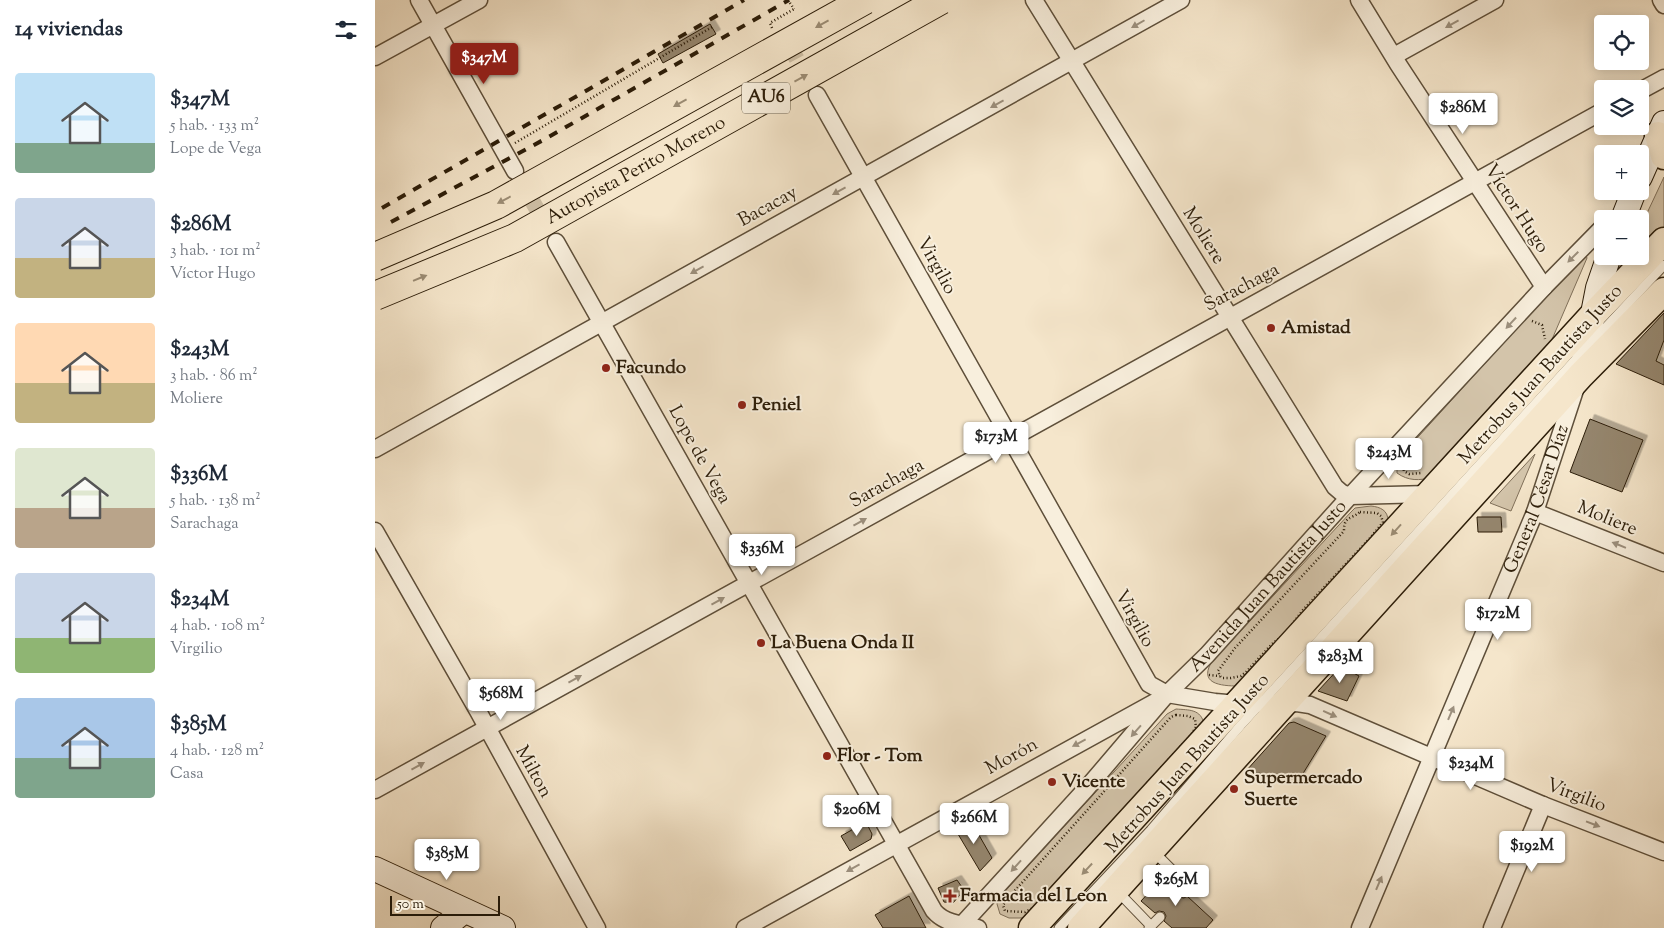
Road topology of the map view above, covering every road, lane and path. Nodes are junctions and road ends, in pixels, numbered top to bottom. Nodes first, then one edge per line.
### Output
1 (419, 0) edge
2 (479, 0) edge
3 (788, 0) edge
4 (865, 0) edge
5 (941, 0) edge
6 (1034, 0) edge
7 (1181, 0) edge
8 (1359, 0) edge
9 (1495, 0) edge
10 (1661, 0) edge
11 (1664, 5) edge
12 (770, 23) dead end
13 (433, 26) junction
14 (713, 27) dead end
15 (1394, 56) junction
16 (375, 57) edge
17 (1072, 62) junction
18 (1664, 78) edge
19 (1649, 86) edge
20 (817, 95) tunnel mouth
21 (1594, 116) edge
22 (1662, 138) edge
23 (503, 150) junction
24 (1649, 161) edge
25 (515, 171) tunnel mouth
26 (863, 178) junction
27 (1475, 182) junction
28 (1594, 236) edge
29 (1664, 241) edge
30 (556, 242) tunnel mouth
31 (375, 257) edge
32 (1606, 265) edge
33 (1664, 265) edge
34 (1544, 287) junction
35 (1664, 291) edge
36 (375, 296) edge
37 (1537, 314) dead end
38 (1229, 317) junction
39 (1591, 317) junction
40 (601, 322) junction
41 (1543, 344) dead end
42 (1586, 348) junction
43 (1581, 375) junction
44 (1010, 439) junction
45 (375, 449) edge
46 (1408, 458) dead end
47 (1397, 471) dead end
48 (1405, 471) junction
49 (1427, 483) junction
50 (1350, 496) junction
51 (1535, 512) junction
52 (375, 531) edge
53 (1664, 563) edge
54 (749, 583) junction
55 (1207, 675) dead end
56 (1219, 676) junction
57 (1167, 694) junction
58 (1261, 703) junction
59 (1193, 717) joint
60 (487, 728) junction
61 (1432, 758) junction
62 (375, 790) edge
63 (1543, 805) junction
64 (895, 844) junction
65 (1152, 850) junction
66 (1664, 852) edge
67 (375, 869) edge
68 (1183, 892) dead end
69 (1113, 894) junction
70 (465, 911) junction
71 (1160, 916) dead end
72 (960, 926) edge
73 (1150, 927) edge
74 (443, 928) edge
75 (503, 928) edge
76 (597, 928) edge
77 (745, 928) edge
78 (978, 928) edge
79 (1032, 928) edge
80 (1059, 928) edge
81 (1081, 928) edge
82 (1359, 928) edge
83 (1492, 928) edge

1 - 13 street
2 - 13 street
3 - 12 path, bridge
4 -> 31 highway, Autopista Perito Moreno / AU6, bridge
36 -> 5 highway, Autopista Perito Moreno / AU6, bridge
6 - 17 street, Moliere
7 -> 17 street, Bacacay
8 - 15 street, Víctor Hugo
9 -> 15 street
10 - 11 street
13 - 16 street
13 - 23 street
14 - 23 path
15 - 27 street, Víctor Hugo
17 -> 26 street, Bacacay
17 - 38 street, Moliere
18 - 19 street
20 - 26 street, Virgilio
21 - 27 street, Sarachaga
22 - 24 street
23 - 25 street
26 -> 40 street, Bacacay
26 - 44 street, Virgilio
27 - 34 street, Víctor Hugo
27 - 38 street, Sarachaga
28 -> 34 street, Avenida Juan Bautista Justo
29 - 39 main road
30 - 40 street, Lope de Vega
32 - 39 street, General César Díaz
33 - 42 lane, Metrobus Juan Bautista Justo
34 -> 50 street, Avenida Juan Bautista Justo
35 - 43 main road
37 - 41 path
38 - 44 street, Sarachaga
38 - 50 street, Moliere
39 - 42 street, General César Díaz
39 - 49 main road
40 - 45 street, Bacacay
40 - 54 street, Lope de Vega
42 - 43 street, General César Díaz
42 - 58 lane, Metrobus Juan Bautista Justo
43 - 51 street, General César Díaz
43 - 58 main road
54 -> 44 street, Sarachaga
44 - 57 street, Virgilio
46 - 48 path
47 - 48 path
48 - 49 path
49 - 50 street
49 -> 58 main road
50 - 57 street, Avenida Juan Bautista Justo
53 -> 51 street, Moliere
61 -> 51 street, General César Díaz
52 - 60 street, Milton
60 -> 54 street, Sarachaga
54 - 64 street, Lope de Vega
55 - 56 path
56 - 56 path
57 - 58 street, Virgilio
57 -> 64 street, Morón
57 -> 72 street, Avenida Juan Bautista Justo
58 -> 61 street, Virgilio
58 - 65 main road
58 -> 79 main road
58 - 80 lane, Metrobus Juan Bautista Justo
59 - 59 path
62 -> 60 street, Sarachaga
60 - 76 street, Milton
61 - 63 street, Virgilio
82 -> 61 street, General César Díaz
63 -> 66 street, Virgilio
63 - 83 street
64 - 72 street, Lope de Vega
64 -> 77 street, Morón
65 - 68 lane
65 - 69 main road
67 - 70 street
69 - 73 lane
69 - 81 main road
70 - 74 street
70 - 75 street
71 - 73 lane
72 - 78 street, Lope de Vega

